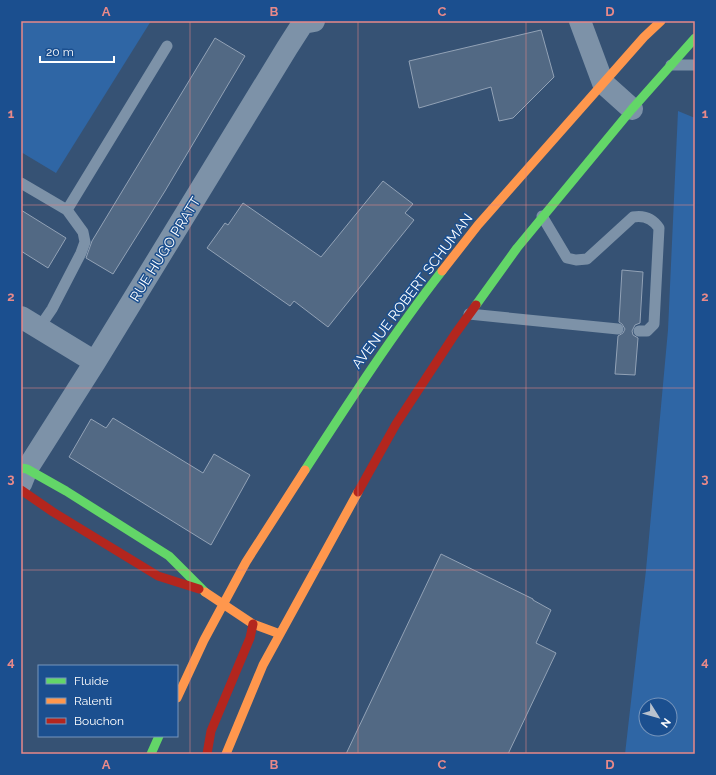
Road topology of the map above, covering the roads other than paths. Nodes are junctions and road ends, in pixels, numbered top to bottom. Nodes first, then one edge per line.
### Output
1 (580, 21) edge
2 (661, 21) edge
3 (306, 22) edge
4 (695, 38) edge
5 (167, 46) dead end
6 (670, 65) junction
7 (695, 65) edge
8 (603, 83) junction
9 (632, 110) junction
10 (21, 183) edge
11 (66, 210) junction
12 (542, 216) junction
13 (469, 314) junction
14 (21, 317) edge
15 (40, 328) junction
16 (618, 329) dead end
17 (639, 331) dead end
18 (95, 362) junction
19 (23, 474) edge
20 (21, 490) edge
21 (202, 590) junction
22 (223, 605) junction
23 (253, 624) junction
24 (280, 634) junction
25 (178, 696) edge
26 (160, 737) edge
27 (151, 754) edge
28 (207, 754) edge
29 (226, 754) edge

1 - 8 street
2 - 8 main road, AVENUE ROBERT SCHUMAN
3 - 18 street, RUE HUGO PRATT
4 - 6 main road
5 - 11 lane
6 - 7 lane
6 - 9 main road
8 - 9 street
8 - 22 main road, AVENUE ROBERT SCHUMAN
9 - 12 main road
10 - 11 lane
11 - 15 lane
12 - 13 main road
12 - 17 lane
13 - 16 lane
13 - 24 main road
14 - 15 street
15 - 18 street
18 - 19 street, RUE HUGO PRATT
19 - 21 main road
20 - 21 main road
21 - 22 main road
22 - 23 main road
22 - 25 main road, AVENUE ROBERT SCHUMAN
23 - 24 main road
23 - 28 main road
24 - 29 main road
26 - 27 main road

